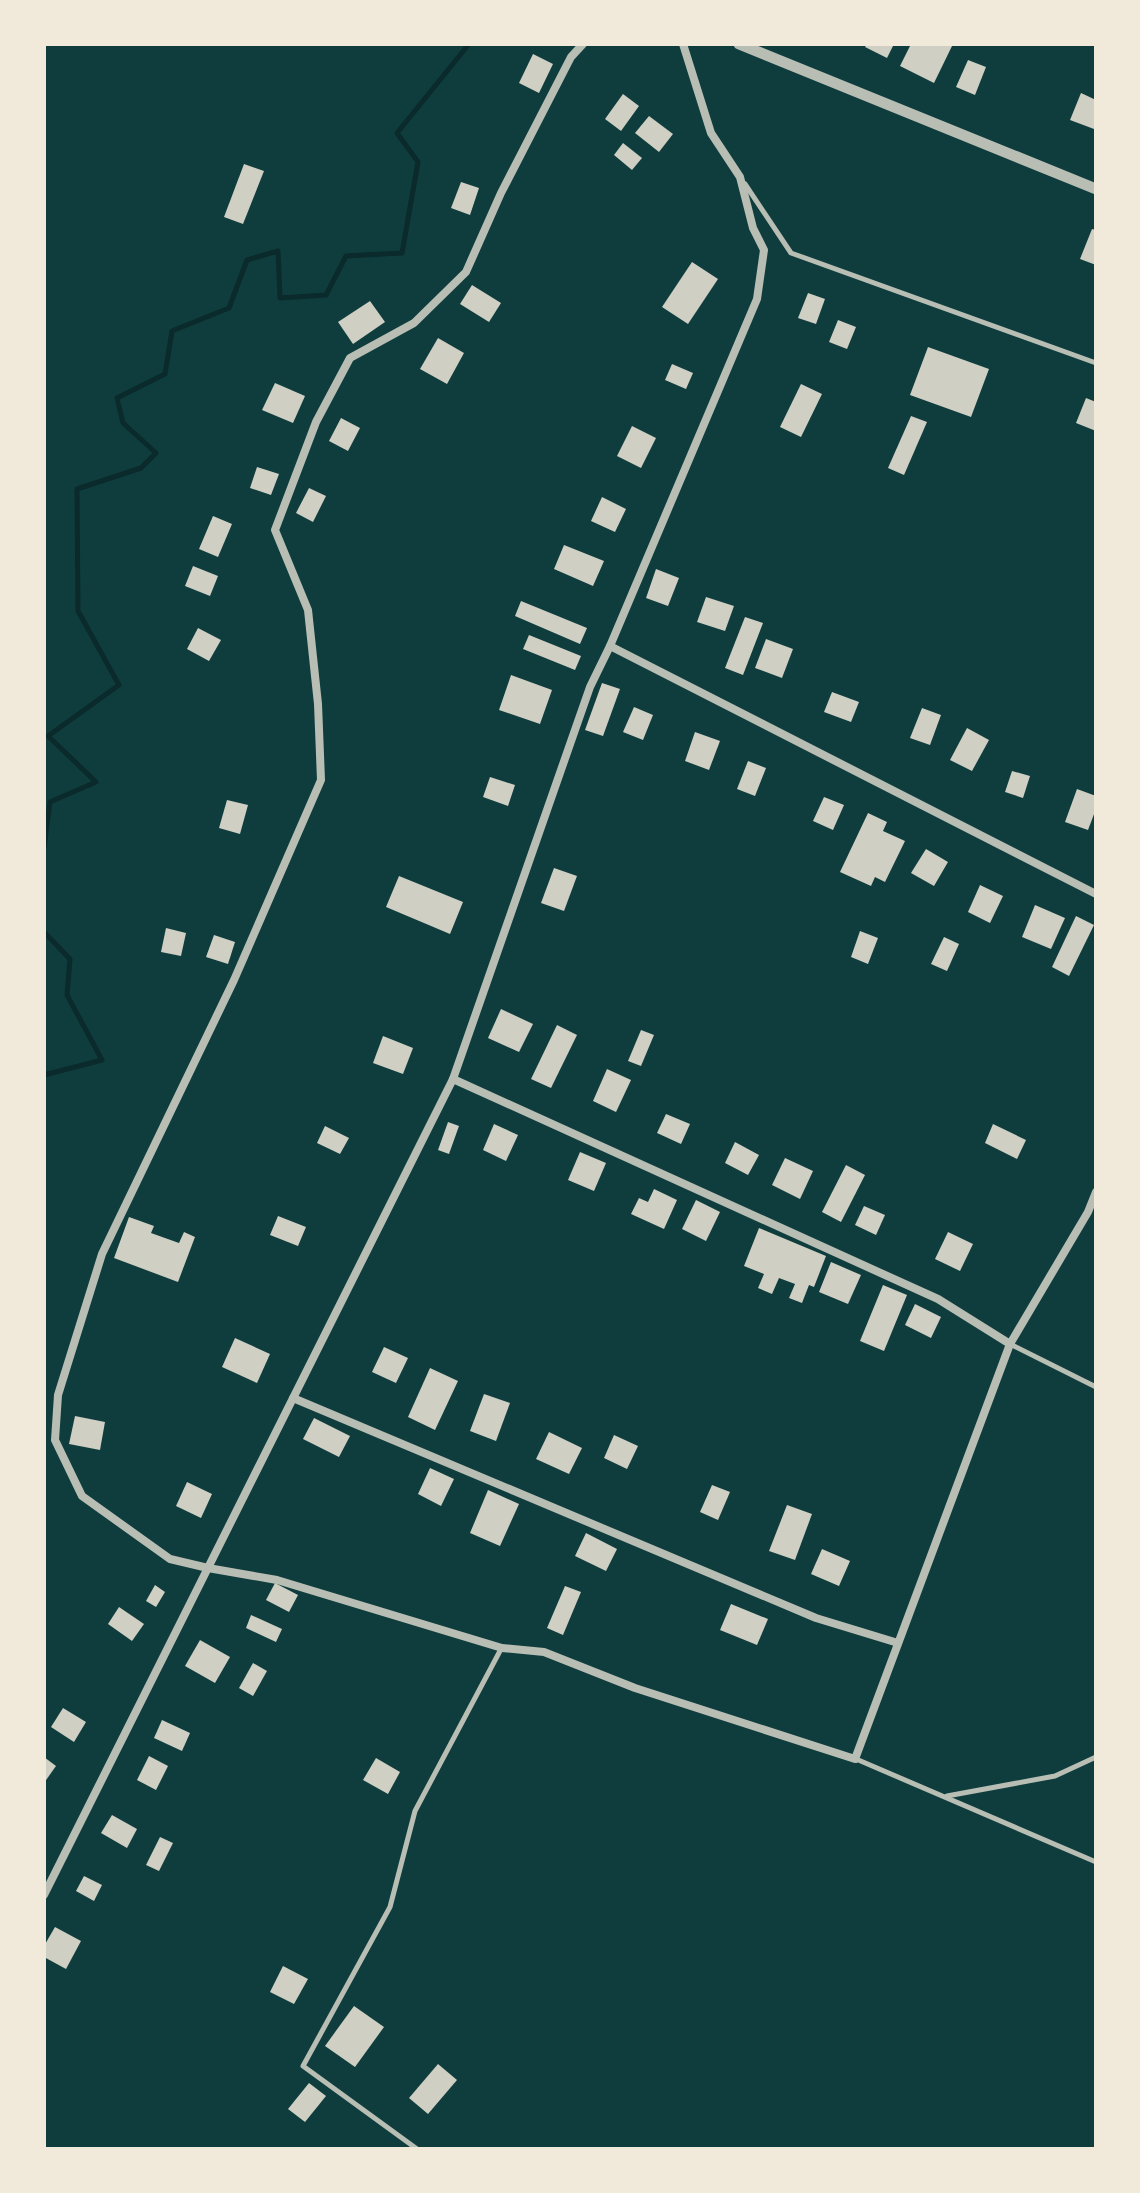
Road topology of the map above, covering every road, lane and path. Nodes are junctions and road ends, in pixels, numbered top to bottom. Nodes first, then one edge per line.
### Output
1 (583, 44) edge
2 (683, 44) edge
3 (739, 44) edge
4 (740, 177) junction
5 (1096, 189) edge
6 (1096, 363) edge
7 (610, 646) junction
8 (1096, 894) edge
9 (453, 1079) junction
10 (1096, 1192) edge
11 (1092, 1214) edge
12 (1010, 1344) junction
13 (1096, 1387) edge
14 (293, 1398) junction
15 (208, 1568) junction
16 (898, 1643) junction
17 (502, 1648) junction
18 (1096, 1757) edge
19 (855, 1759) junction
20 (944, 1796) junction
21 (1096, 1862) edge
22 (44, 1895) edge
23 (417, 2149) edge

1 - 15 street
2 - 4 street
3 - 5 street
4 - 6 lane
4 - 7 street
7 - 8 street
7 - 9 street
9 - 12 street
9 - 14 street
10 - 11 street
11 - 12 street
12 - 13 lane
12 - 16 street
14 - 15 street
14 - 16 street
15 - 17 street
15 - 22 street
16 - 19 street
17 - 19 street
17 - 23 lane
18 - 20 lane
19 - 20 lane
20 - 21 lane

